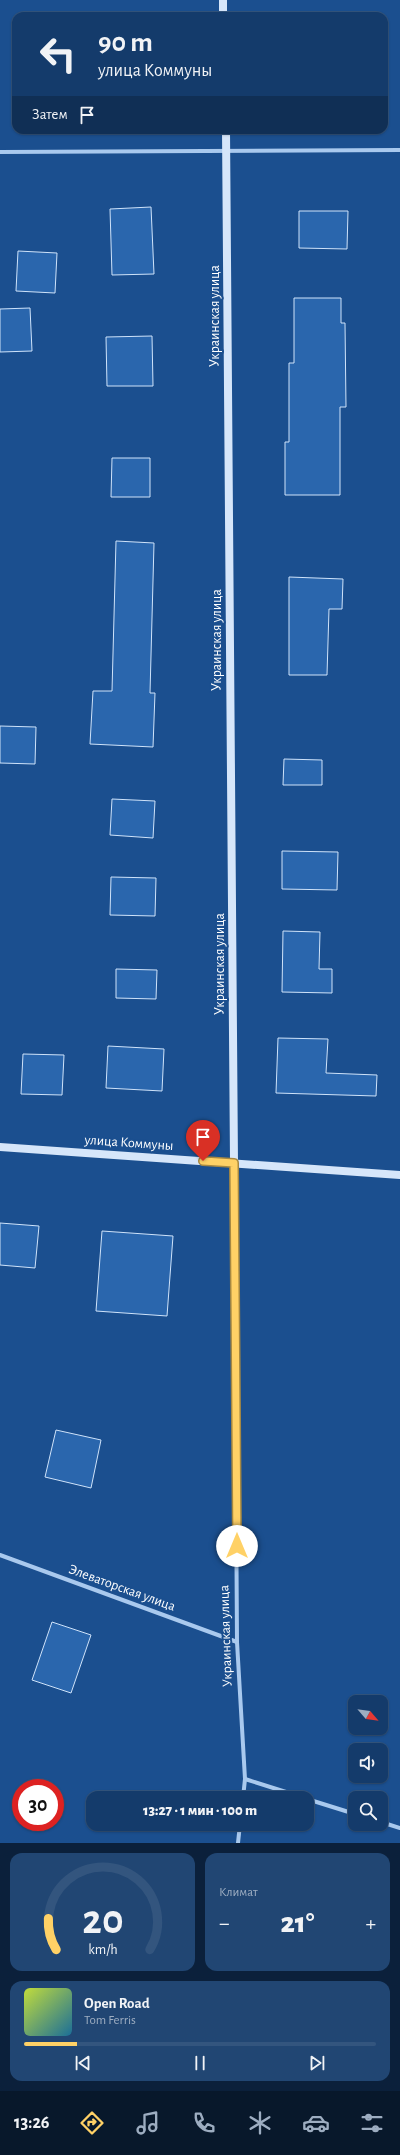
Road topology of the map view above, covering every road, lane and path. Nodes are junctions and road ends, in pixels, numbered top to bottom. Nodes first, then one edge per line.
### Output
1 (223, 0) edge
2 (223, 12) edge
3 (226, 134) edge
4 (400, 150) edge
5 (0, 152) edge
6 (227, 152) junction
7 (0, 1147) edge
8 (234, 1163) junction
9 (400, 1175) edge
10 (0, 1554) edge
11 (237, 1642) junction
12 (245, 1779) junction
13 (244, 1791) edge
14 (284, 1791) edge
15 (314, 1801) edge
16 (348, 1812) edge
17 (388, 1824) edge
18 (400, 1828) edge
19 (239, 1831) edge
20 (238, 1843) edge

1 - 2 street
3 - 6 street, Украинская улица
4 - 6 street
5 - 6 street
6 - 8 street, Украинская улица
7 - 8 street, улица Коммуны
8 - 9 street, улица Коммуны
8 - 11 street, Украинская улица
10 - 11 street, Элеваторская улица
11 - 12 street, Украинская улица
12 - 13 street, Украинская улица
12 - 14 street
15 - 16 street
17 - 18 street
19 - 20 street

